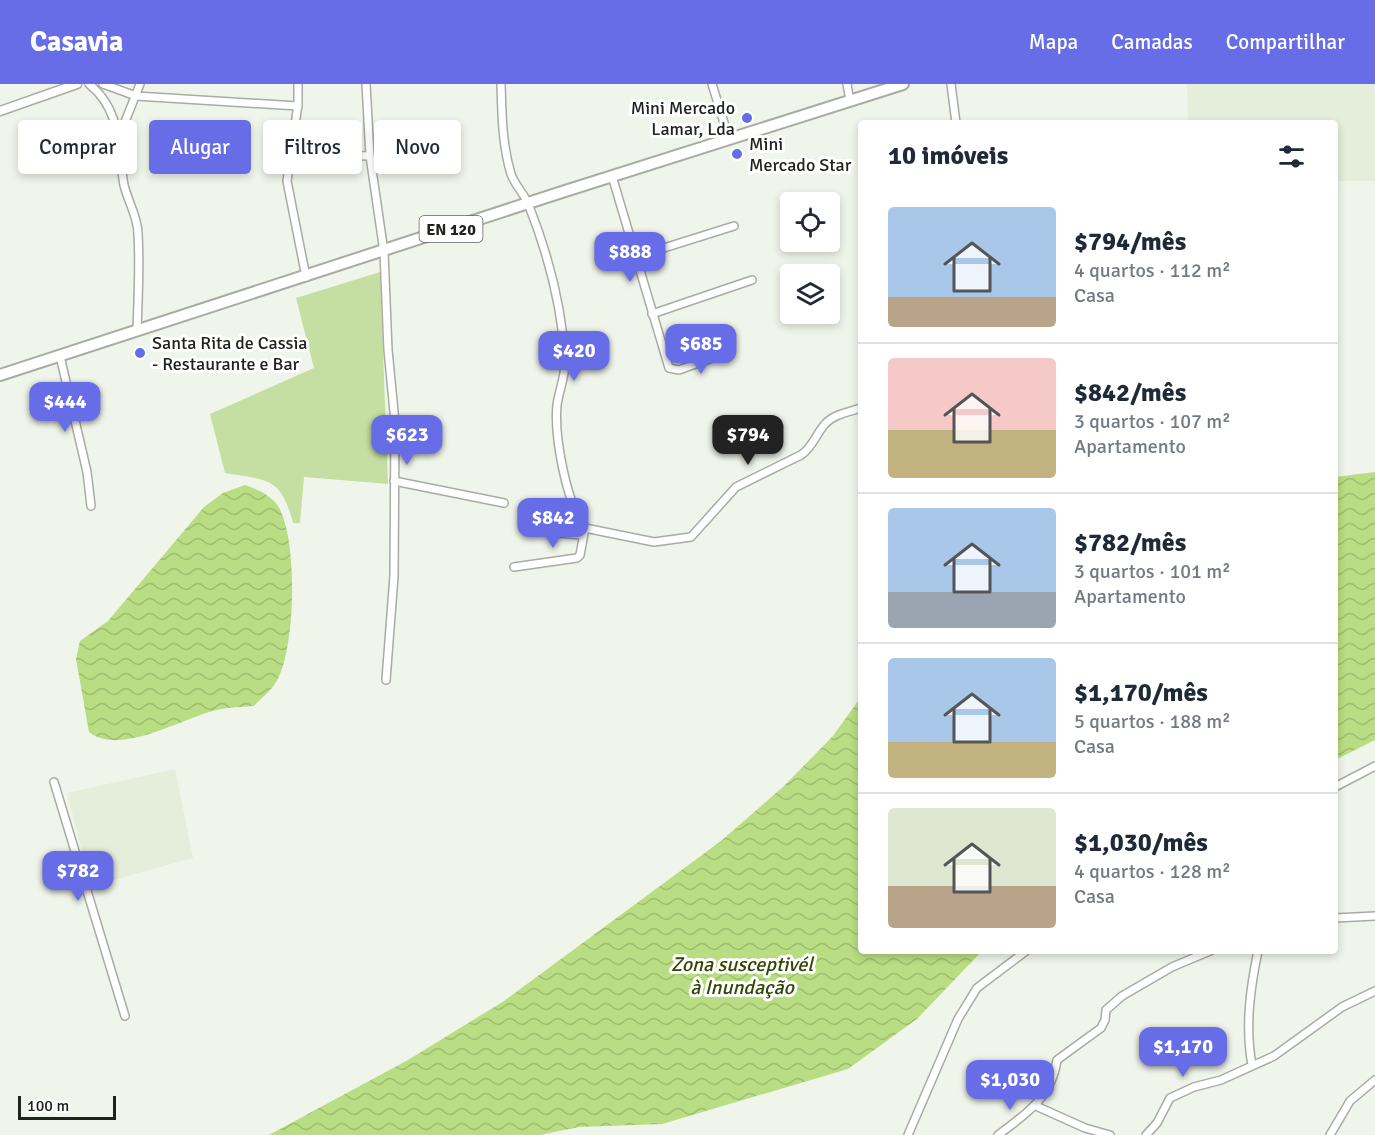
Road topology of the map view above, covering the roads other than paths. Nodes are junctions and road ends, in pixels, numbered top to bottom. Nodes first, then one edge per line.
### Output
1 (77, 84) edge
2 (89, 84) edge
3 (103, 84) edge
4 (140, 84) edge
5 (298, 84) edge
6 (366, 84) edge
7 (501, 84) edge
8 (712, 84) edge
9 (847, 84) edge
10 (903, 84) edge
11 (951, 84) edge
12 (136, 96) junction
13 (850, 101) junction
14 (298, 106) junction
15 (0, 111) edge
16 (112, 120) edge
17 (125, 120) edge
18 (956, 120) edge
19 (729, 139) junction
20 (362, 156) edge
21 (370, 156) junction
22 (123, 174) edge
23 (612, 176) junction
24 (528, 204) junction
25 (734, 226) dead end
26 (384, 252) junction
27 (635, 257) junction
28 (306, 277) junction
29 (752, 280) dead end
30 (652, 314) junction
31 (137, 331) junction
32 (723, 354) dead end
33 (60, 356) junction
34 (0, 375) edge
35 (858, 409) edge
36 (394, 481) junction
37 (504, 503) dead end
38 (91, 506) dead end
39 (583, 532) junction
40 (558, 533) dead end
41 (514, 567) dead end
42 (386, 680) dead end
43 (1375, 766) edge
44 (54, 782) dead end
45 (1338, 785) edge
46 (1375, 916) edge
47 (1338, 918) edge
48 (1022, 954) edge
49 (1203, 954) edge
50 (1258, 954) edge
51 (1375, 991) edge
52 (125, 1016) dead end
53 (1252, 1065) junction
54 (1375, 1080) edge
55 (1036, 1106) junction
56 (1149, 1134) edge
57 (908, 1135) edge
58 (998, 1135) edge
59 (1110, 1135) edge
60 (1330, 1135) edge

1 - 15 street
2 - 16 street
3 - 12 street
4 - 12 street
5 - 14 street
6 - 21 street
7 - 24 street
8 - 19 street
9 - 13 street
10 - 13 main road, EN 120
11 - 18 street
12 - 14 street
12 - 17 street
13 - 19 main road, EN 120
14 - 28 street
19 - 23 main road, EN 120
20 - 21 street
21 - 26 street
22 - 31 street
23 - 24 main road, EN 120
23 - 27 street
24 - 26 main road, EN 120
24 - 39 street
25 - 27 street
26 - 28 main road, EN 120
26 - 36 street
27 - 30 street
28 - 31 main road, EN 120
29 - 30 street
30 - 32 street
31 - 33 main road, EN 120
33 - 34 main road, EN 120
33 - 38 street
35 - 39 street
36 - 37 street
36 - 42 street
39 - 40 street
39 - 41 street
43 - 45 street
44 - 52 street
46 - 47 street
48 - 57 street
49 - 55 street
50 - 53 street
51 - 53 street
53 - 56 street
54 - 60 street
55 - 58 street
55 - 59 street

